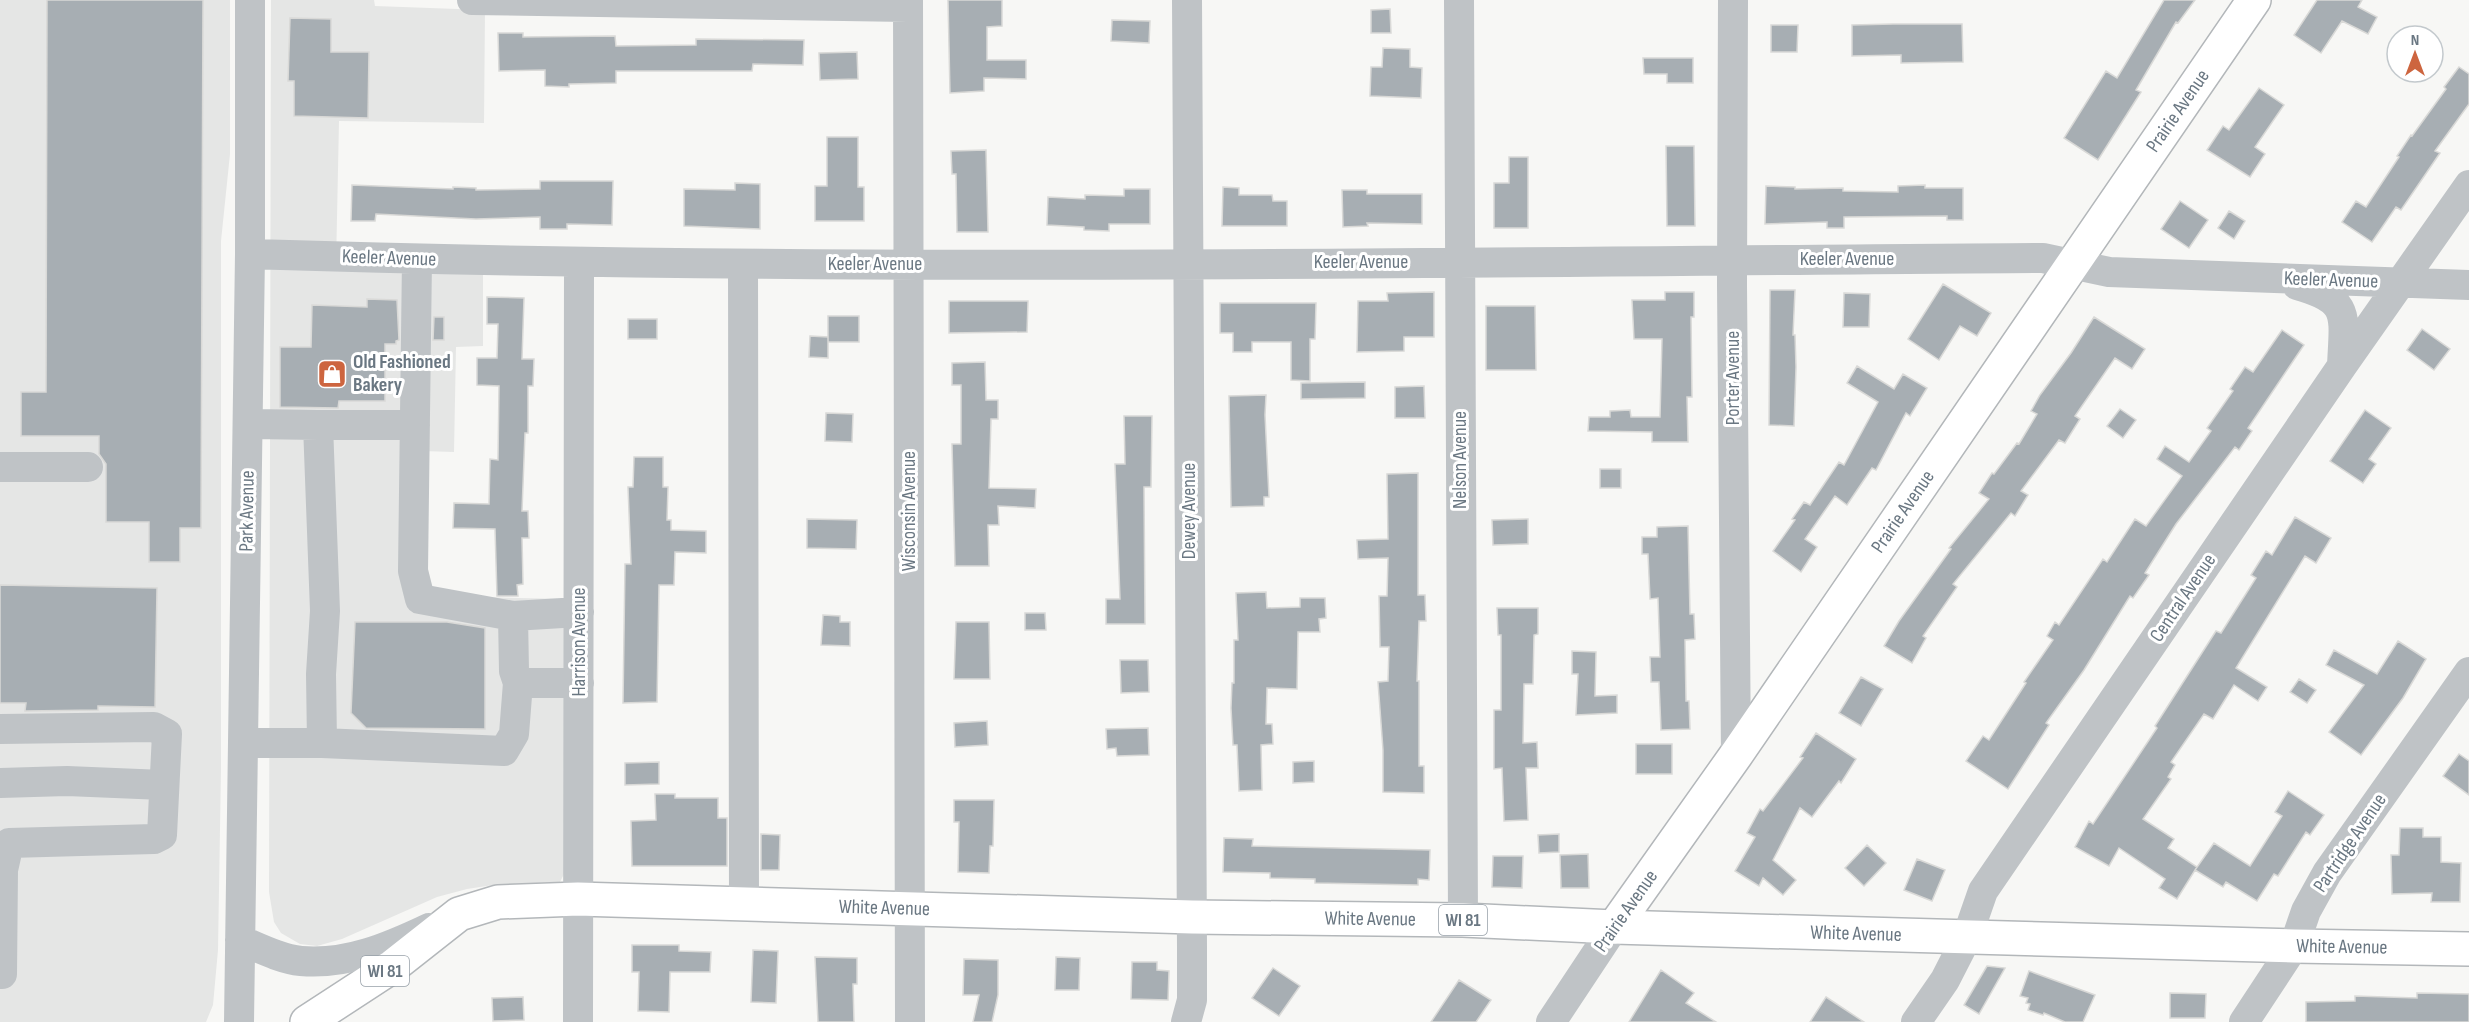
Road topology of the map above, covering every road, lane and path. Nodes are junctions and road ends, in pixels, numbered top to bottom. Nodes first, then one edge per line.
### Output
1 (250, 0) edge
2 (472, 0) edge
3 (1187, 0) edge
4 (1459, 0) edge
5 (1733, 0) edge
6 (2254, 0) edge
7 (908, 3) edge
8 (2469, 185) edge
9 (250, 254) junction
10 (417, 259) junction
11 (1732, 260) junction
12 (1459, 262) junction
13 (579, 263) junction
14 (1187, 263) junction
15 (743, 264) junction
16 (2072, 264) junction
17 (909, 265) junction
18 (2268, 278) junction
19 (2402, 283) junction
20 (2469, 285) edge
21 (2342, 366) junction
22 (248, 424) junction
23 (318, 424) junction
24 (415, 426) junction
25 (0, 467) edge
26 (88, 467) dead end
27 (579, 612) junction
28 (513, 616) junction
29 (2469, 672) edge
30 (518, 683) junction
31 (579, 683) junction
32 (0, 729) edge
33 (243, 743) junction
34 (322, 743) junction
35 (1736, 755) junction
36 (0, 783) edge
37 (163, 785) junction
38 (2, 870) edge
39 (578, 899) junction
40 (744, 905) junction
41 (910, 909) junction
42 (459, 914) junction
43 (1192, 917) junction
44 (1463, 920) junction
45 (1614, 927) junction
46 (1967, 937) junction
47 (240, 940) junction
48 (2294, 946) junction
49 (2469, 949) edge
50 (0, 974) edge
51 (239, 1022) edge
52 (307, 1022) edge
53 (578, 1022) edge
54 (910, 1022) edge
55 (1186, 1022) edge
56 (1551, 1022) edge
57 (1916, 1022) edge
58 (2244, 1022) edge

1 - 9 street, Park Avenue
2 - 7 street
3 - 14 street, Dewey Avenue
4 - 12 street, Nelson Avenue
5 - 11 street, Porter Avenue
6 - 16 main road, Prairie Avenue
7 - 17 street, Wisconsin Avenue
8 - 19 street, Central Avenue
9 - 10 street, Keeler Avenue
9 - 22 street, Park Avenue
10 - 13 street, Keeler Avenue
10 - 24 street
11 - 12 street, Keeler Avenue
11 - 16 street, Keeler Avenue
11 - 35 street, Porter Avenue
12 - 14 street, Keeler Avenue
12 - 44 street, Nelson Avenue
13 - 15 street, Keeler Avenue
13 - 27 street, Harrison Avenue
14 - 17 street, Keeler Avenue
14 - 43 street, Dewey Avenue
15 - 17 street, Keeler Avenue
15 - 40 street
16 - 18 street, Keeler Avenue
16 - 35 main road, Prairie Avenue
17 - 41 street, Wisconsin Avenue
18 - 19 street, Keeler Avenue
18 - 21 street
19 - 20 street, Keeler Avenue
19 - 21 street, Central Avenue
21 - 46 street, Central Avenue
22 - 23 street
22 - 33 street, Park Avenue
23 - 24 street
23 - 34 street
24 - 28 street
25 - 26 street
27 - 28 street
27 - 31 street, Harrison Avenue
28 - 30 street
29 - 48 street, Partridge Avenue
30 - 31 street
30 - 34 street
31 - 39 street, Harrison Avenue
32 - 37 street
33 - 34 street
33 - 47 street, Park Avenue
35 - 45 main road, Prairie Avenue
36 - 37 street
37 - 38 street
38 - 50 street
39 - 40 main road, White Avenue / WI 81
39 - 42 main road, White Avenue / WI 81
39 - 53 street, Harrison Avenue
40 - 41 main road, White Avenue / WI 81
41 - 43 main road, White Avenue / WI 81
41 - 54 street, Wisconsin Avenue
42 - 47 street
42 - 52 main road, White Avenue / WI 81
43 - 44 main road, White Avenue / WI 81
43 - 55 street, Dewey Avenue
44 - 45 main road, White Avenue / WI 81
45 - 46 main road, White Avenue / WI 81
45 - 56 street, Prairie Avenue
46 - 48 main road, White Avenue / WI 81
46 - 57 street, Central Avenue
47 - 51 street, Park Avenue
48 - 49 main road, White Avenue / WI 81
48 - 58 street, Partridge Avenue

